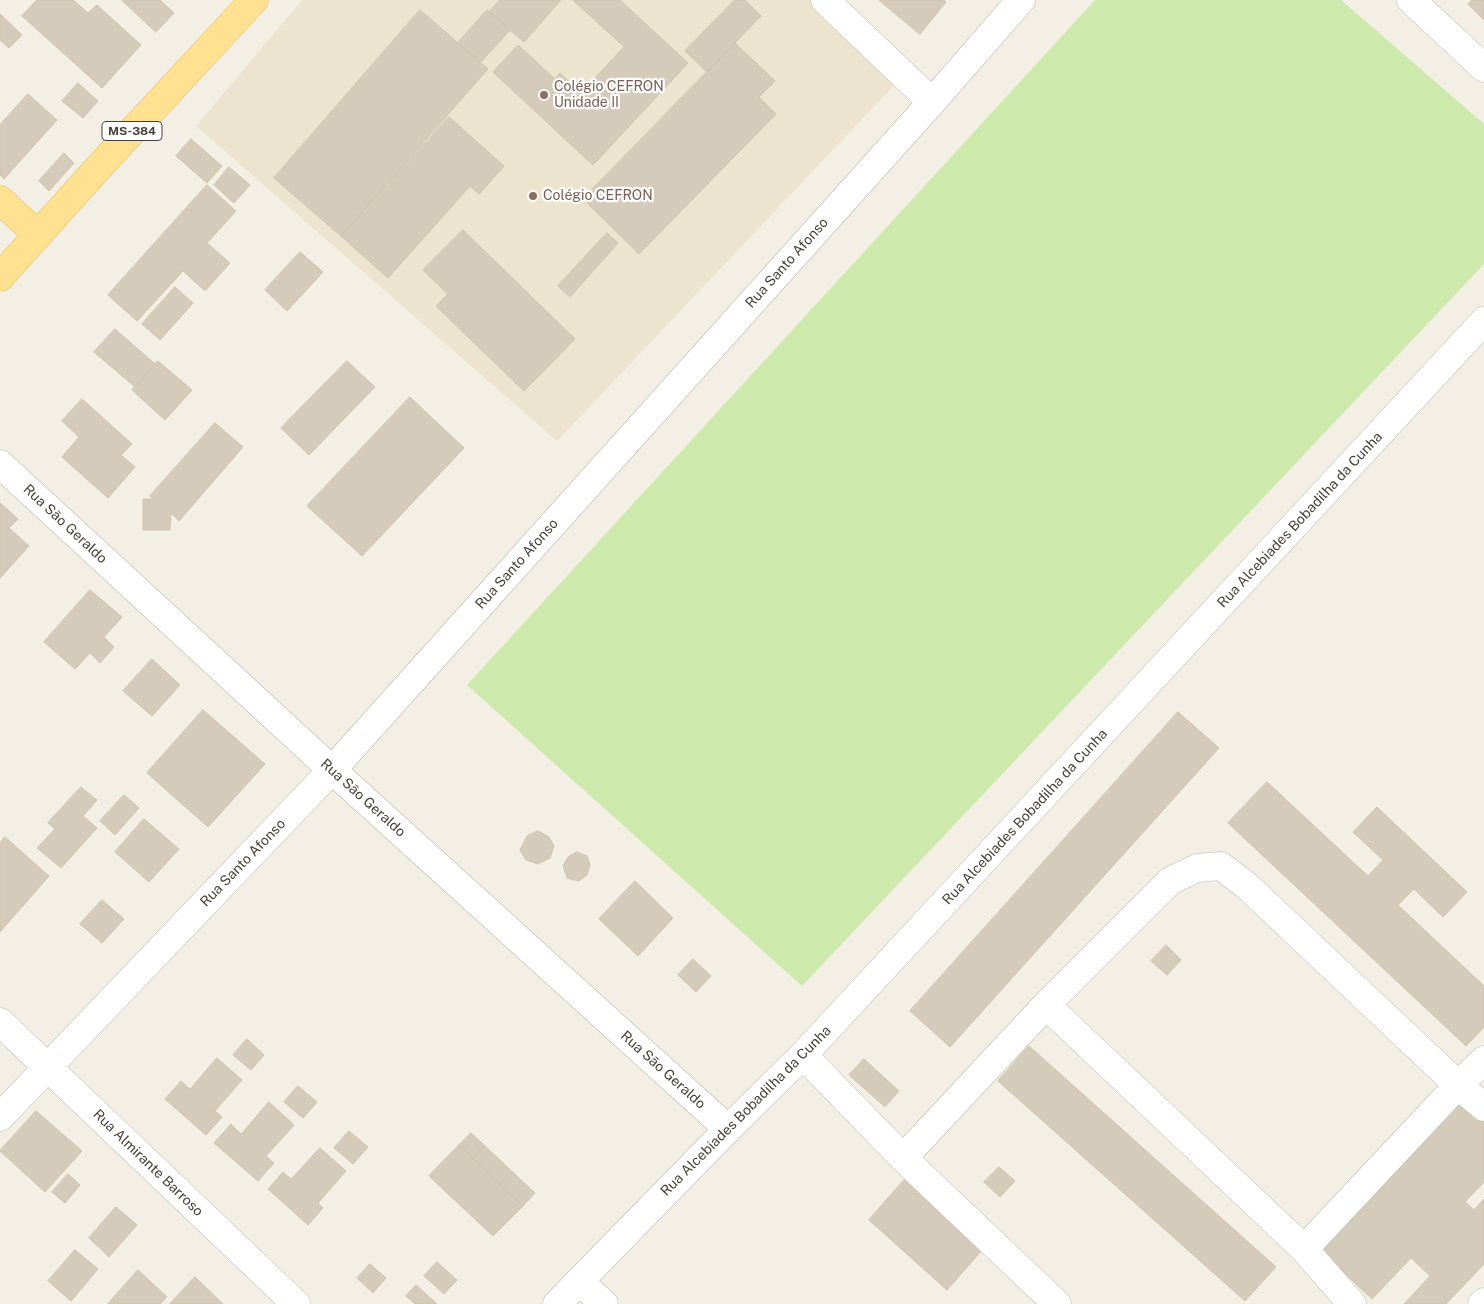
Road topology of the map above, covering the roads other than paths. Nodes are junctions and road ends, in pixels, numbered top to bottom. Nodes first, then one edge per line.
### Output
1 (254, 0) edge
2 (825, 0) edge
3 (1021, 0) edge
4 (1411, 0) edge
5 (1484, 68) edge
6 (932, 102) junction
7 (0, 200) edge
8 (38, 235) junction
9 (4, 265) edge
10 (1484, 321) edge
11 (0, 464) edge
12 (332, 770) junction
13 (1046, 1005) junction
14 (0, 1022) edge
15 (803, 1055) junction
16 (1484, 1060) edge
17 (47, 1067) junction
18 (1458, 1085) junction
19 (1484, 1107) edge
20 (0, 1117) edge
21 (728, 1129) junction
22 (903, 1158) junction
23 (1304, 1249) junction
24 (579, 1281) junction
25 (296, 1304) edge
26 (557, 1304) edge
27 (604, 1304) edge
28 (1058, 1304) edge
29 (1352, 1304) edge

1 - 8 main road, MS-384
2 - 6 street
3 - 6 street, Rua Santo Afonso
4 - 5 street
6 - 12 street, Rua Santo Afonso
7 - 8 main road
8 - 9 main road, MS-384
10 - 15 street, Rua Alcebiades Bobadilha da Cunha
11 - 12 street, Rua São Geraldo
12 - 17 street, Rua Santo Afonso
12 - 21 street, Rua São Geraldo
13 - 18 street
13 - 22 street
13 - 23 street
14 - 17 street, Rua Almirante Barroso
15 - 21 street, Rua Alcebiades Bobadilha da Cunha
15 - 22 street
16 - 18 street
17 - 20 street, Rua Santo Afonso
17 - 25 street, Rua Almirante Barroso
18 - 19 street
18 - 23 street
21 - 24 street, Rua Alcebiades Bobadilha da Cunha
22 - 28 street
23 - 29 street
24 - 26 street, Rua Alcebiades Bobadilha da Cunha
24 - 27 street

